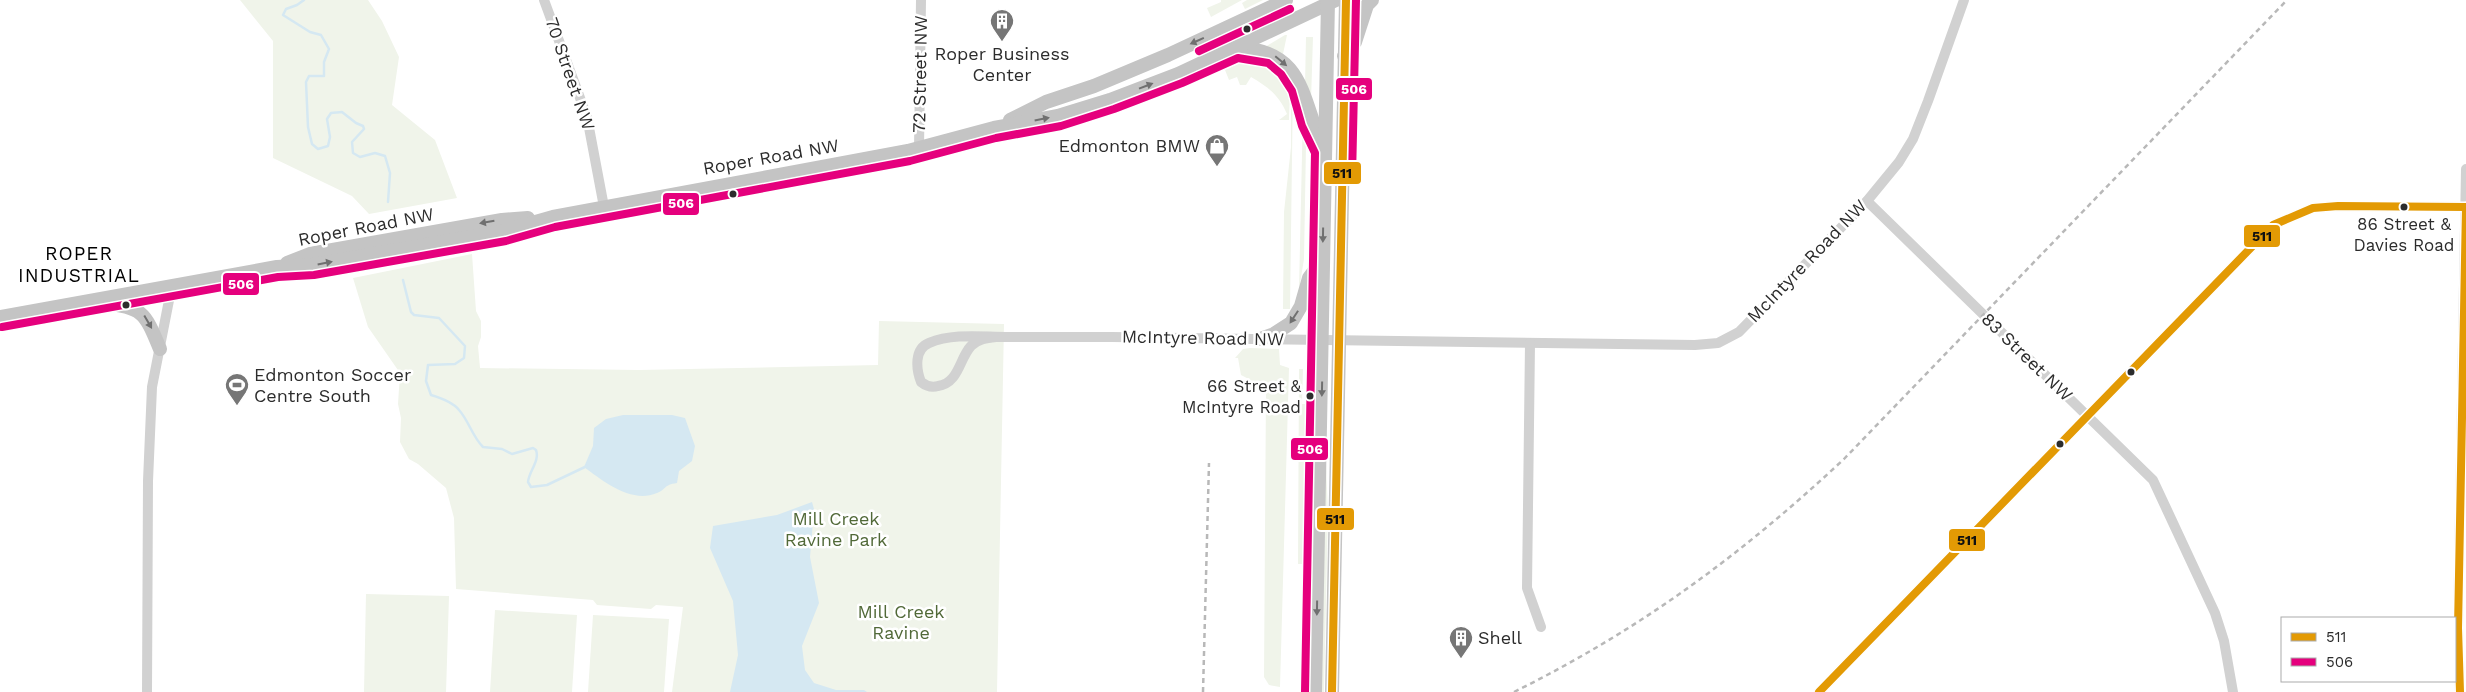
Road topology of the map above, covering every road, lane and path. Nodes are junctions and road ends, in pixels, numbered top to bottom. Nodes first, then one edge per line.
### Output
1 (544, 0) edge
2 (921, 0) edge
3 (1286, 0) edge
4 (1346, 0) edge
5 (1372, 0) edge
6 (1964, 0) edge
7 (1330, 1) edge
8 (1276, 3) edge
9 (1236, 48) junction
10 (1344, 56) junction
11 (994, 128) junction
12 (919, 149) junction
13 (1325, 151) junction
14 (2466, 169) edge
15 (1867, 201) junction
16 (604, 207) junction
17 (2466, 207) edge
18 (1323, 259) junction
19 (172, 285) junction
20 (91, 300) junction
21 (0, 317) edge
22 (996, 337) junction
23 (1260, 339) junction
24 (1322, 340) junction
25 (1339, 340) junction
26 (1530, 343) junction
27 (160, 349) junction
28 (2088, 416) junction
29 (1541, 627) dead end
30 (2466, 691) edge
31 (147, 692) edge
32 (1315, 692) edge
33 (1332, 692) edge
34 (1819, 692) edge
35 (2233, 692) edge
36 (2455, 692) edge
37 (2460, 692) edge

1 - 16 street, 70 Street NW
2 - 12 street, 72 Street NW
3 - 8 main road, Roper Road NW
4 - 10 main road
5 - 10 main road
6 - 15 street, McIntyre Road NW
7 - 9 main road, Roper Road NW
7 - 13 main road
8 -> 11 main road, Roper Road NW
11 -> 9 main road, Roper Road NW
9 -> 13 main road
10 - 25 main road
11 - 12 main road, Roper Road NW
12 - 16 main road, Roper Road NW
13 -> 18 main road
14 - 17 street
15 - 26 street, McIntyre Road NW
15 - 28 street, 83 Street NW
16 - 19 main road, Roper Road NW
17 - 28 street
17 - 37 street
18 -> 23 main road
18 - 24 main road
19 - 20 main road, Roper Road NW
19 - 27 street
20 - 21 main road, Roper Road NW
20 -> 27 main road
22 - 22 street, McIntyre Road NW
22 - 23 street, McIntyre Road NW
23 - 24 street, McIntyre Road NW
24 - 25 street, McIntyre Road NW
24 -> 32 main road
25 - 26 street, McIntyre Road NW
25 - 33 main road
26 - 29 street
27 - 31 street
28 - 34 street
28 - 35 street, 83 Street NW
30 - 37 street
36 - 37 street

